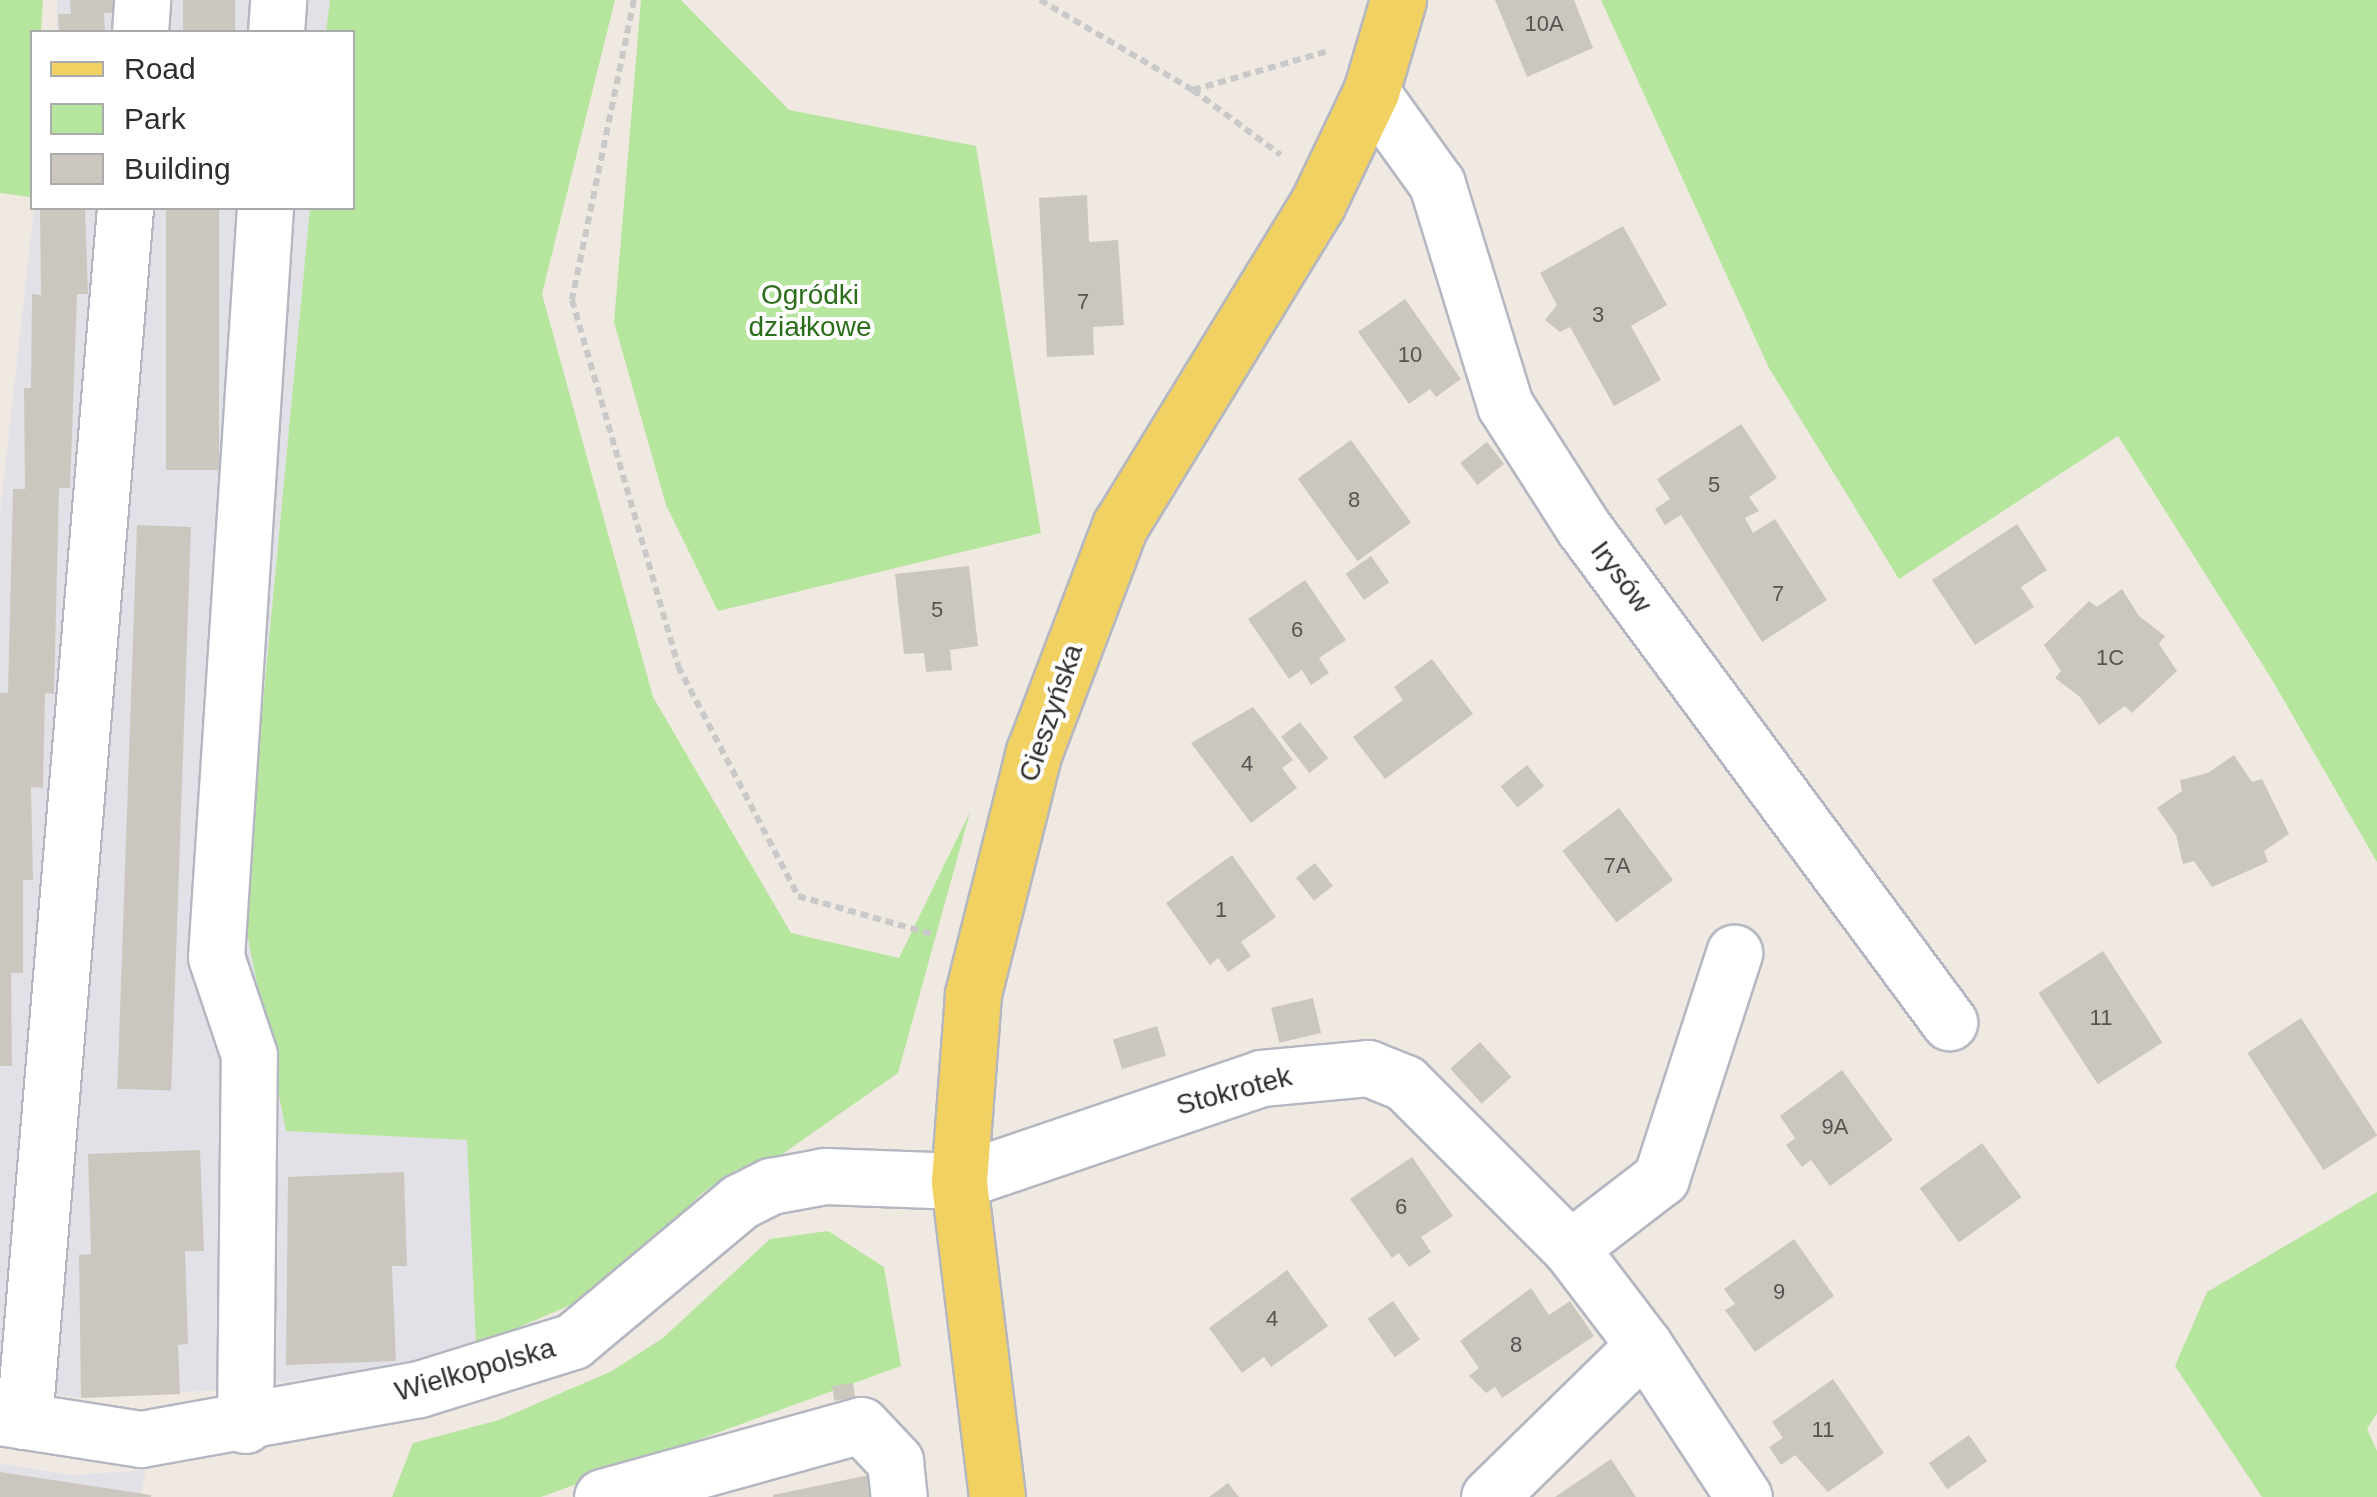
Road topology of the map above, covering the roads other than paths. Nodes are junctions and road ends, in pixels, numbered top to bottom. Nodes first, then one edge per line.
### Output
1 (142, 0) edge
2 (278, 0) edge
3 (1398, 0) edge
4 (140, 30) edge
5 (276, 30) edge
6 (1371, 92) junction
7 (125, 210) edge
8 (264, 210) edge
9 (1734, 954) dead end
10 (1950, 1022) dead end
11 (959, 1181) junction
12 (1570, 1248) junction
13 (1644, 1344) junction
14 (12, 1419) edge
15 (245, 1425) junction
16 (602, 1497) edge
17 (899, 1497) edge
18 (996, 1497) edge
19 (1489, 1497) edge
20 (1744, 1497) edge

1 - 4 street
2 - 5 street
3 - 6 main road, Cieszyńska
6 - 10 street, Irysów
6 - 11 main road, Cieszyńska
7 - 14 street
8 - 15 street
9 - 12 street
11 - 12 street, Stokrotek
11 - 15 street, Wielkopolska
11 - 18 main road, Cieszyńska
12 - 13 street, Stokrotek
13 - 19 street
13 - 20 street, Stokrotek
14 - 15 street, Wielkopolska
16 - 17 street

